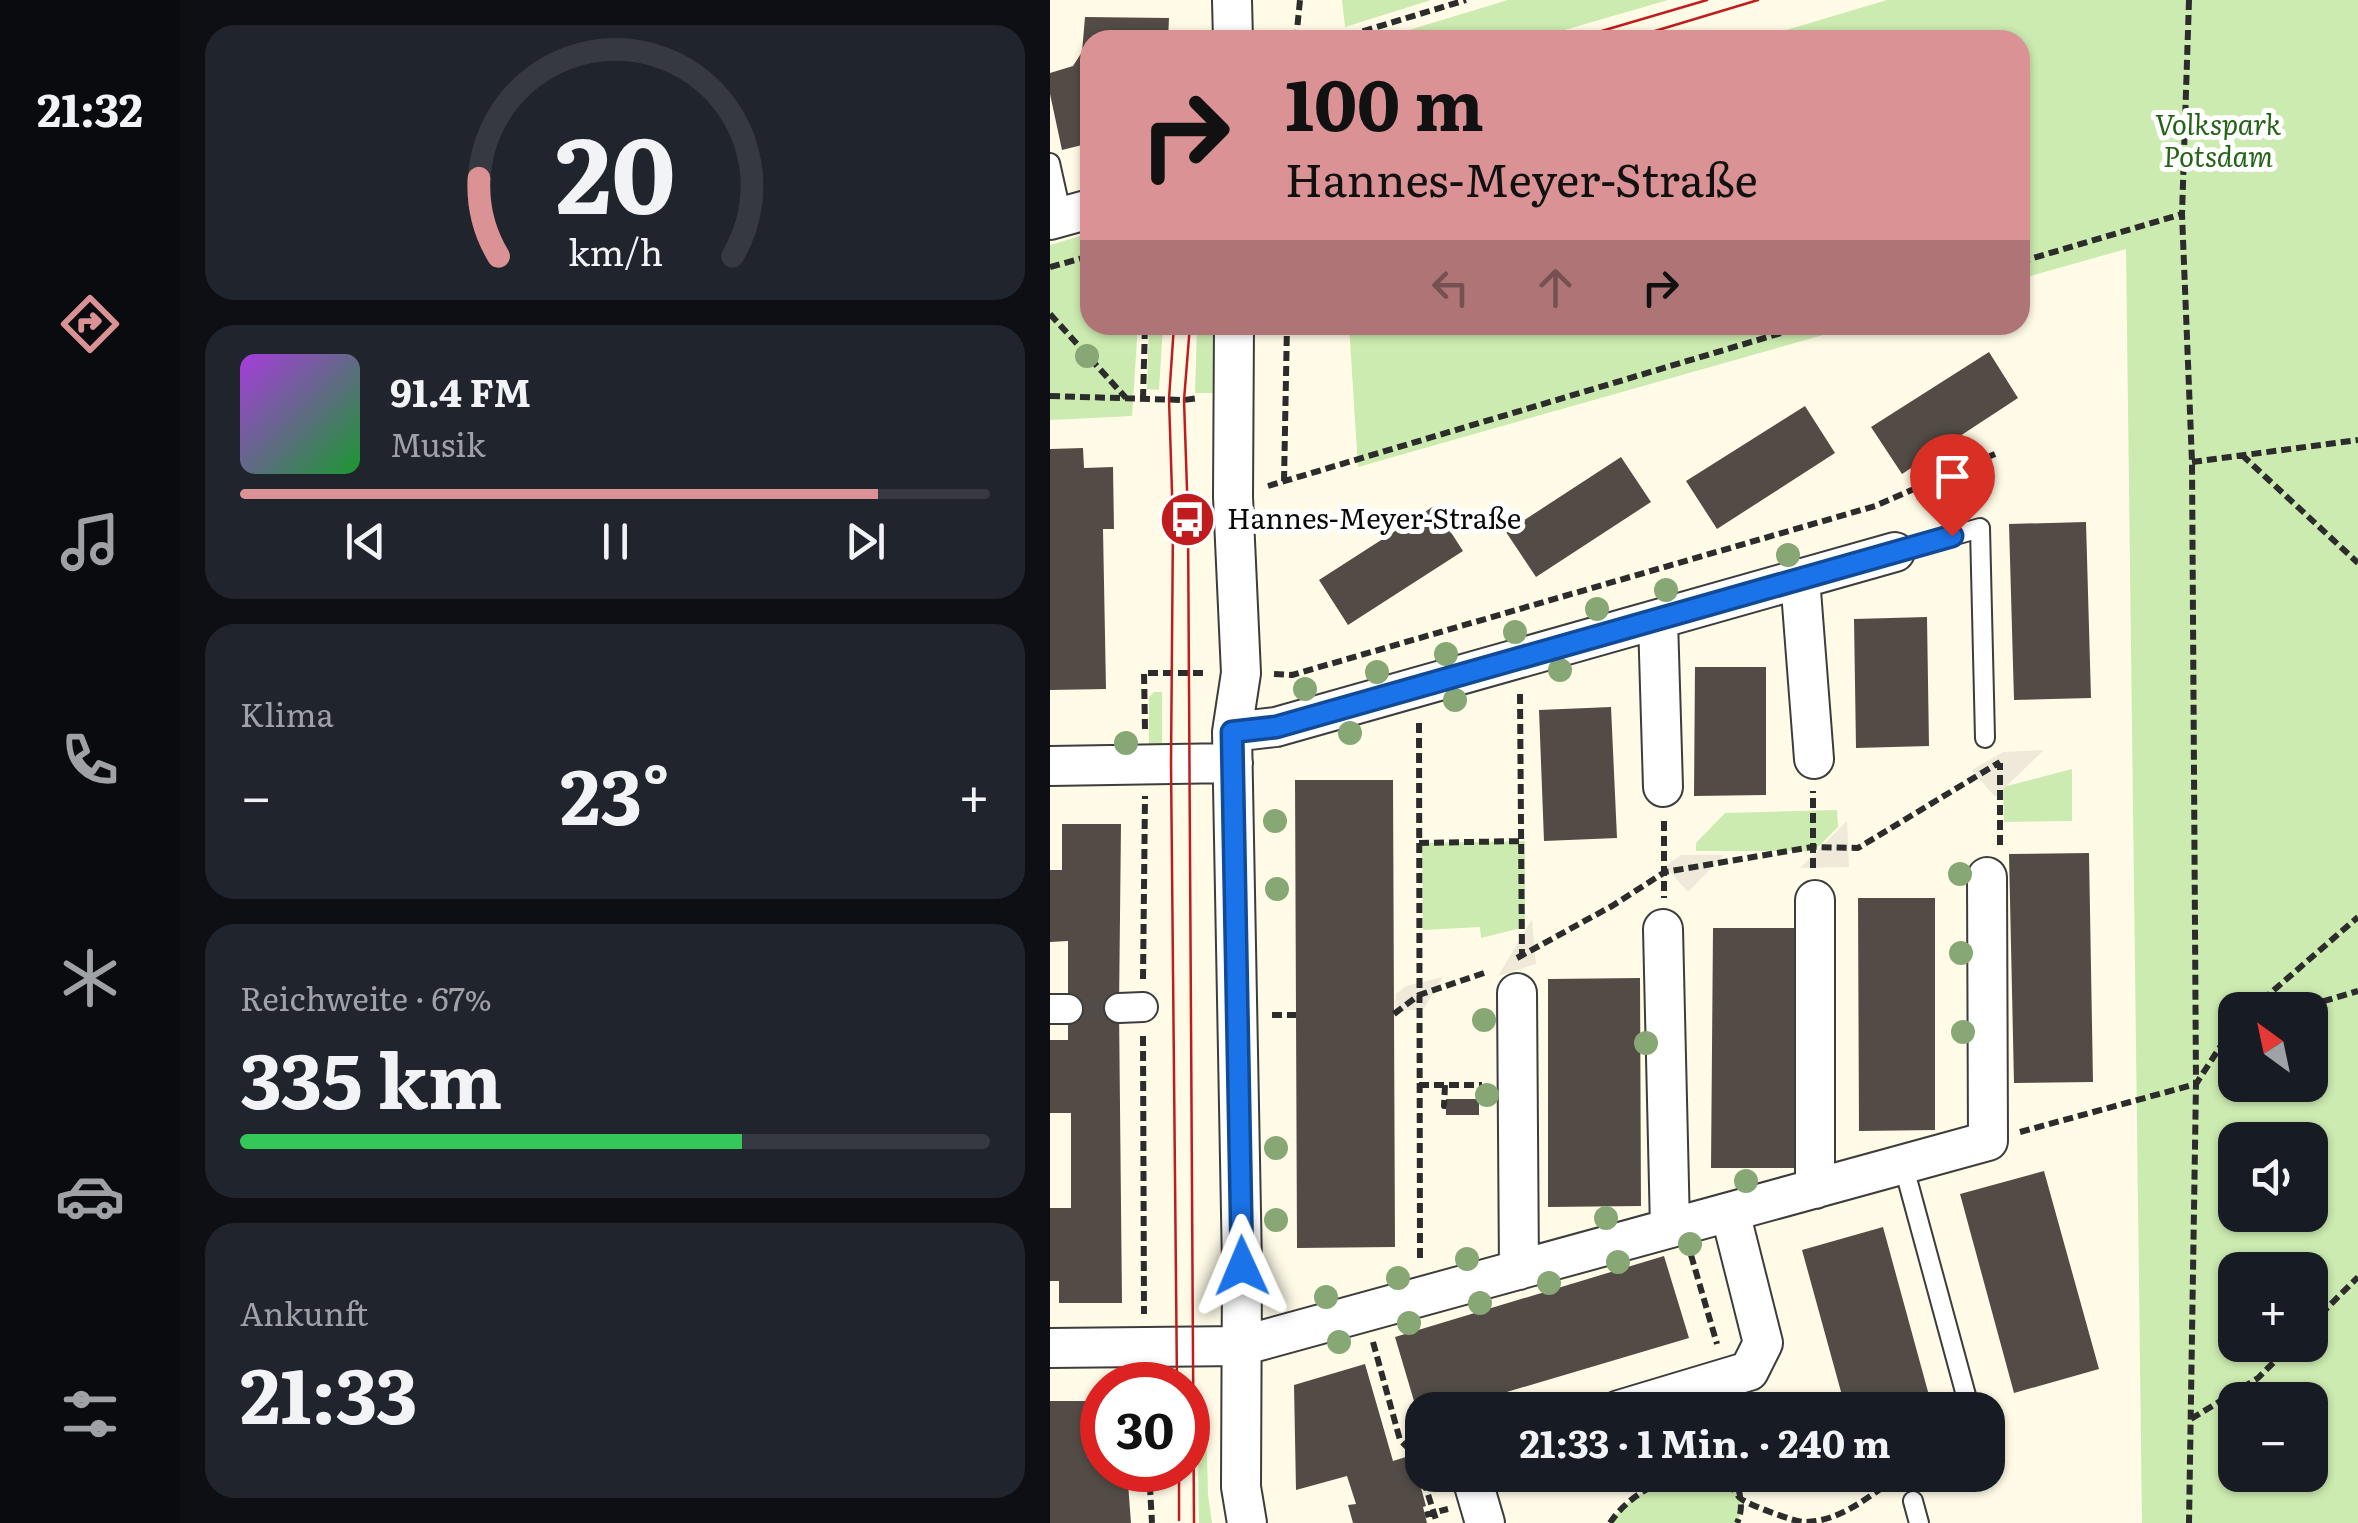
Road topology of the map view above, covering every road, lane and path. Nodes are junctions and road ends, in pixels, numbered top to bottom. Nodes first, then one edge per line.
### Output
1 (1232, 0) edge
2 (1300, 0) edge
3 (1466, 0) edge
4 (2188, 0) edge
5 (1233, 30) edge
6 (1297, 30) edge
7 (1367, 30) edge
8 (1050, 163) edge
9 (2182, 214) junction
10 (1068, 215) edge
11 (1080, 259) edge
12 (2030, 259) edge
13 (1050, 267) edge
14 (1050, 314) edge
15 (1146, 335) edge
16 (1234, 335) edge
17 (1288, 335) edge
18 (1774, 335) edge
19 (1052, 395) edge
20 (1127, 398) junction
21 (1234, 398) junction
22 (1144, 399) junction
23 (2358, 440) edge
24 (1995, 454) dead end
25 (2241, 454) junction
26 (2192, 462) junction
27 (1284, 481) junction
28 (1233, 497) junction
29 (1895, 552) joint
30 (2358, 563) edge
31 (1800, 578) junction
32 (1658, 620) junction
33 (1520, 658) junction
34 (1144, 673) dead end
35 (1241, 673) junction
36 (1420, 688) junction
37 (1985, 738) dead end
38 (1232, 748) junction
39 (1814, 759) joint
40 (1050, 766) edge
41 (1663, 787) joint
42 (1521, 841) junction
43 (1420, 844) junction
44 (1812, 848) junction
45 (1665, 872) junction
46 (1988, 877) joint
47 (1815, 900) joint
48 (2358, 917) edge
49 (1663, 930) joint
50 (1510, 969) junction
51 (2358, 991) edge
52 (2273, 992) edge
53 (1419, 995) junction
54 (2328, 1000) edge
55 (1394, 1014) dead end
56 (2218, 1051) edge
57 (2196, 1084) junction
58 (1445, 1085) junction
59 (1517, 1085) junction
60 (1419, 1086) junction
61 (1446, 1106) dead end
62 (1988, 1141) junction
63 (1903, 1164) junction
64 (1815, 1188) junction
65 (1730, 1212) junction
66 (1676, 1227) junction
67 (1520, 1270) junction
68 (2358, 1277) edge
69 (1420, 1297) junction
70 (2328, 1307) edge
71 (1364, 1312) junction
72 (1241, 1346) junction
73 (1050, 1348) edge
74 (2274, 1362) edge
75 (1727, 1378) junction
76 (1680, 1392) edge
77 (1965, 1392) edge
78 (2190, 1420) junction
79 (1150, 1492) edge
80 (1476, 1492) edge
81 (1740, 1492) edge
82 (1875, 1492) edge
83 (1742, 1500) junction
84 (1913, 1501) dead end
85 (1152, 1523) edge
86 (1246, 1523) edge
87 (1437, 1523) edge
88 (1485, 1523) edge
89 (1610, 1523) edge
90 (1737, 1523) edge
91 (1919, 1523) edge
92 (2189, 1523) edge

1 - 5 street
2 - 6 path
3 - 7 path
4 - 9 path
8 - 10 lane
9 - 12 path
9 - 26 path
11 - 13 path
14 - 20 path
15 - 22 path
16 - 21 street
17 - 27 path
18 - 27 path
19 - 20 path
20 - 22 path
21 - 22 path
21 - 28 street
23 - 25 path
24 - 35 path
25 - 26 path
25 - 30 path
26 - 57 path
27 - 28 path
28 - 35 street
29 - 31 street
29 - 37 lane
31 - 32 street
31 - 39 street
32 - 33 street
32 - 41 street
33 - 36 street
33 - 42 path
34 - 35 path
35 - 38 street
36 - 38 street
36 - 43 path
38 - 40 street
38 - 72 street
39 - 44 path
41 - 45 path
42 - 43 path
42 - 50 path
43 - 53 path
44 - 45 path
44 - 46 path
44 - 47 path
45 - 49 path
45 - 50 path
46 - 62 street
47 - 64 street
48 - 52 path
49 - 66 street
50 - 53 path
50 - 59 street
51 - 54 path
53 - 55 path
53 - 60 path
56 - 57 path
57 - 62 path
57 - 78 path
58 - 59 path
58 - 60 path
58 - 61 path
59 - 67 street
60 - 69 path
62 - 63 street
63 - 64 street
63 - 77 lane
64 - 65 street
65 - 66 street
65 - 75 street
66 - 67 street
66 - 75 path
67 - 69 street
68 - 70 path
69 - 71 street
71 - 72 street
71 - 87 path
72 - 73 street
72 - 86 street
74 - 78 path
75 - 76 street
78 - 92 path
79 - 85 path
80 - 88 street
81 - 83 path
82 - 83 path
83 - 89 path
83 - 90 path
84 - 91 lane

